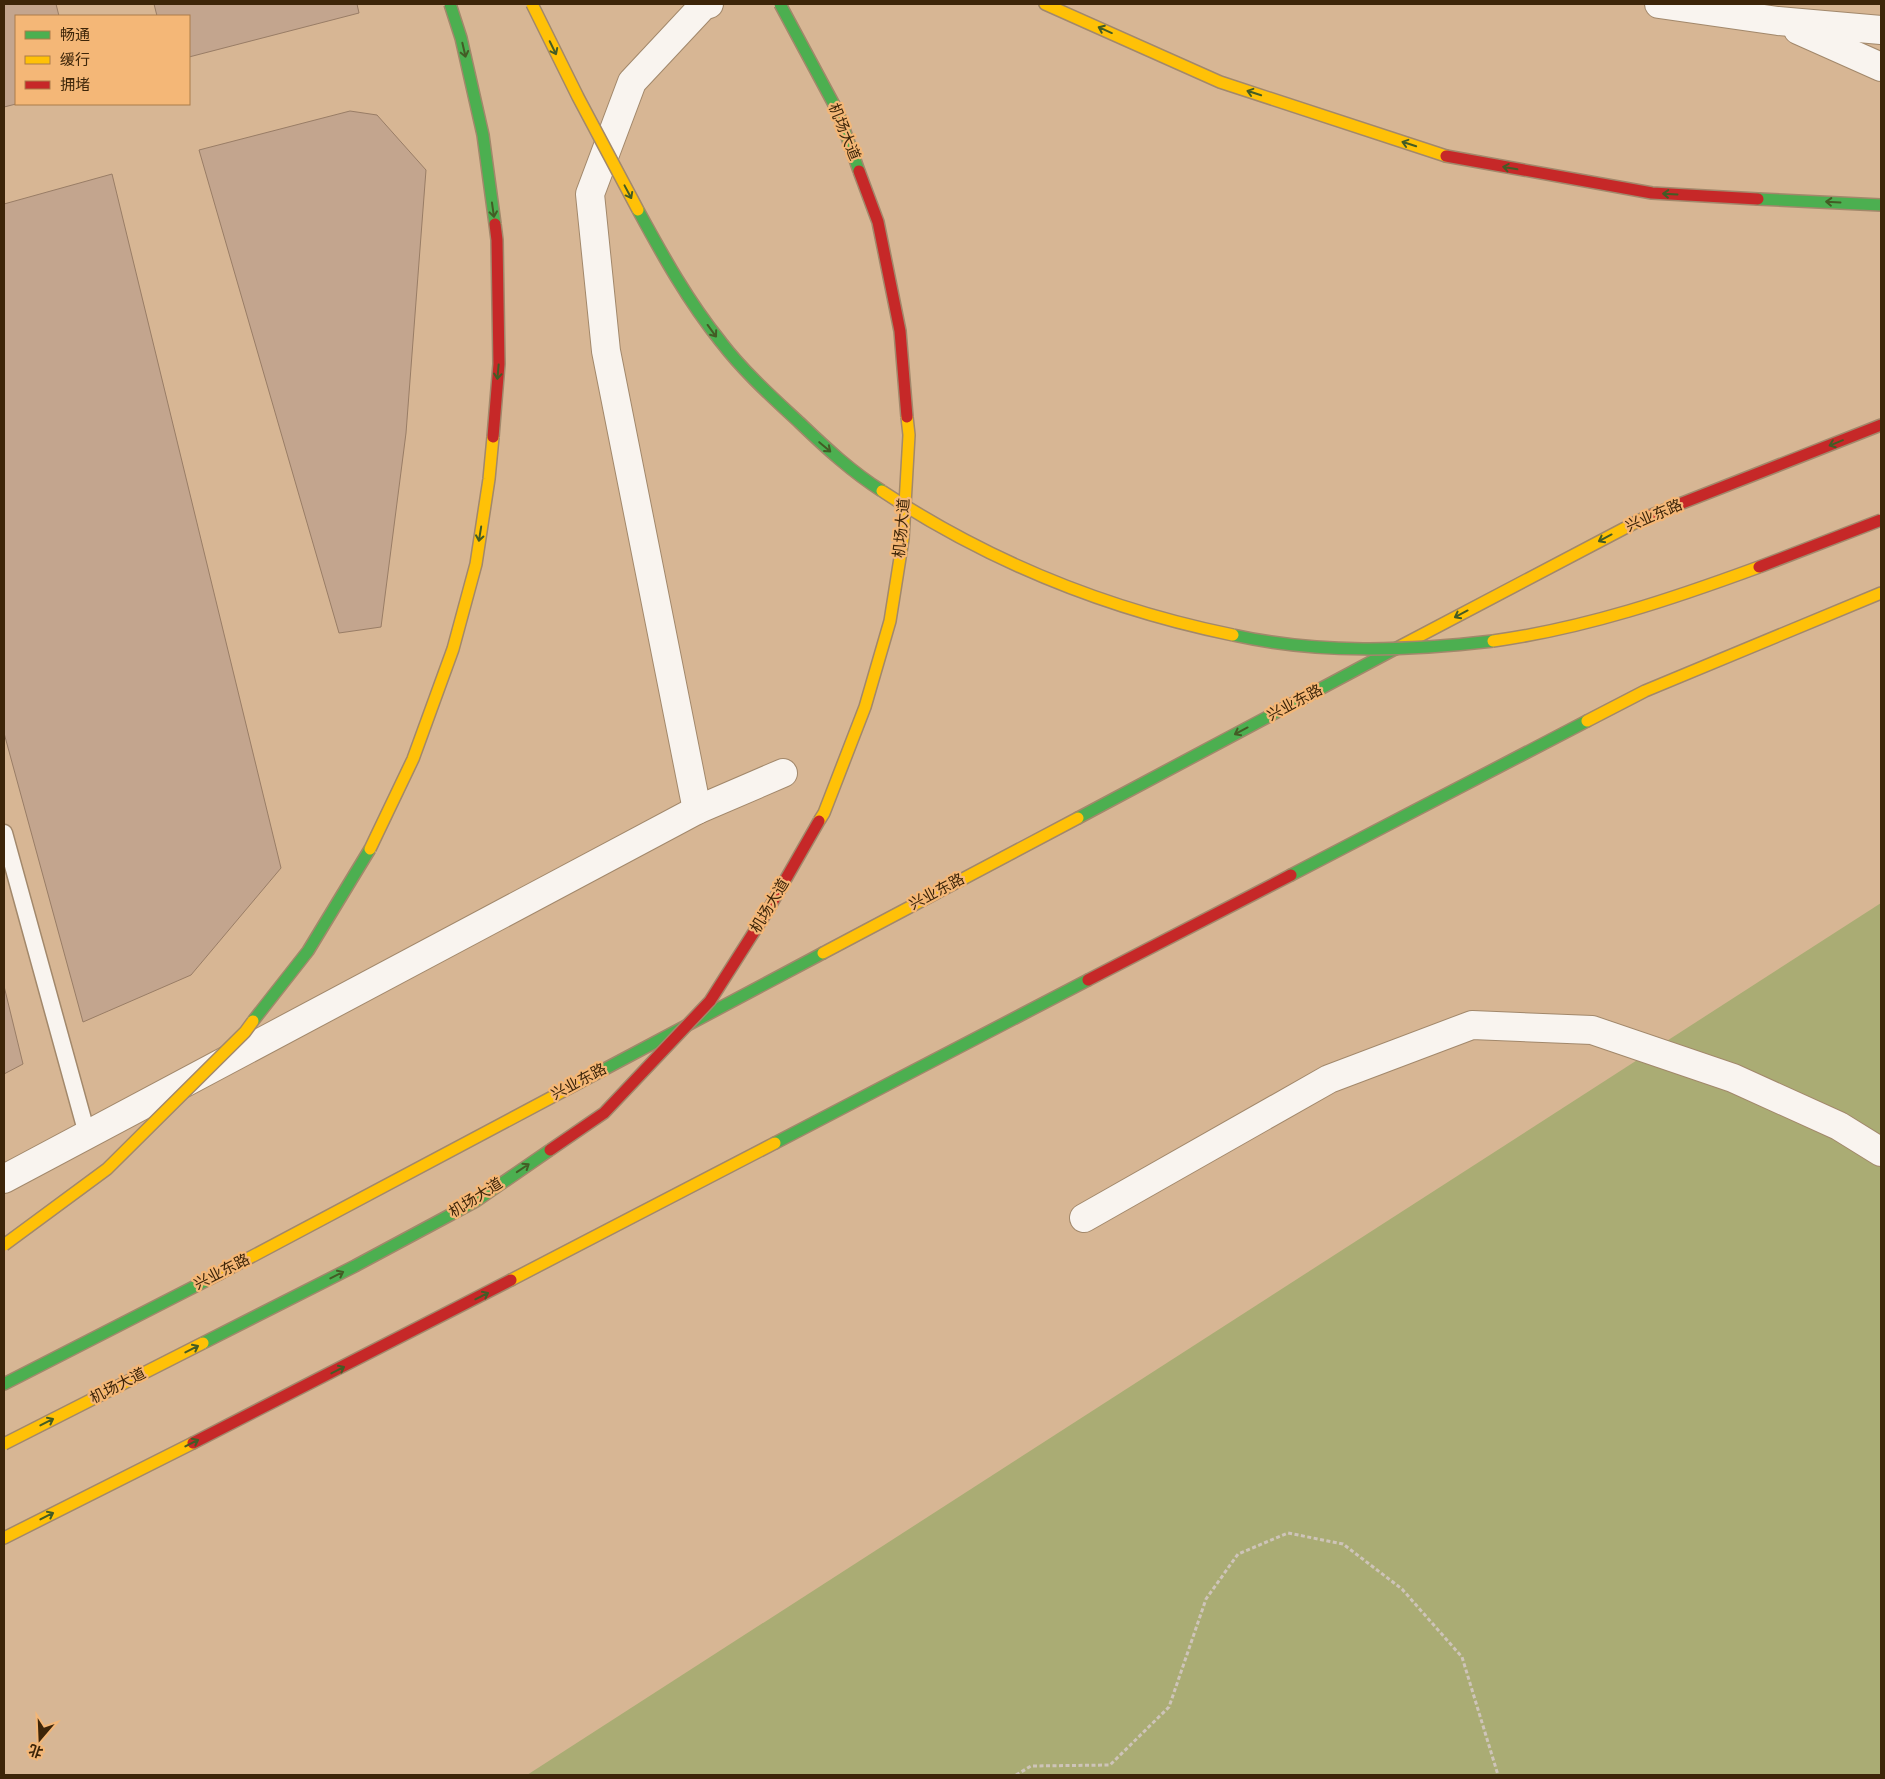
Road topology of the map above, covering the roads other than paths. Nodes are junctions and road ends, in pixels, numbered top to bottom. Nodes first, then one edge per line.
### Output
1 (450, 4) edge
2 (532, 4) edge
3 (709, 4) edge
4 (780, 4) edge
5 (1045, 4) edge
6 (1659, 4) edge
7 (1778, 21) junction
8 (1881, 30) edge
9 (1881, 67) edge
10 (1881, 205) edge
11 (1881, 425) edge
12 (1881, 520) edge
13 (1881, 593) edge
14 (783, 773) dead end
15 (697, 810) junction
16 (4, 833) edge
17 (87, 1134) junction
18 (1881, 1152) edge
19 (4, 1179) edge
20 (1084, 1218) dead end
21 (4, 1245) edge
22 (4, 1384) edge
23 (4, 1444) edge
24 (4, 1538) edge

1 -> 21 main road, bridge
2 -> 12 main road, bridge
3 - 15 street
23 -> 4 main road, 机场大道, bridge
10 -> 5 main road
6 - 7 street
7 - 8 street
7 - 9 street
11 -> 22 main road, 兴业东路
24 -> 13 main road
14 - 15 street
15 - 17 street
16 - 17 lane
17 - 19 street
18 - 20 street

